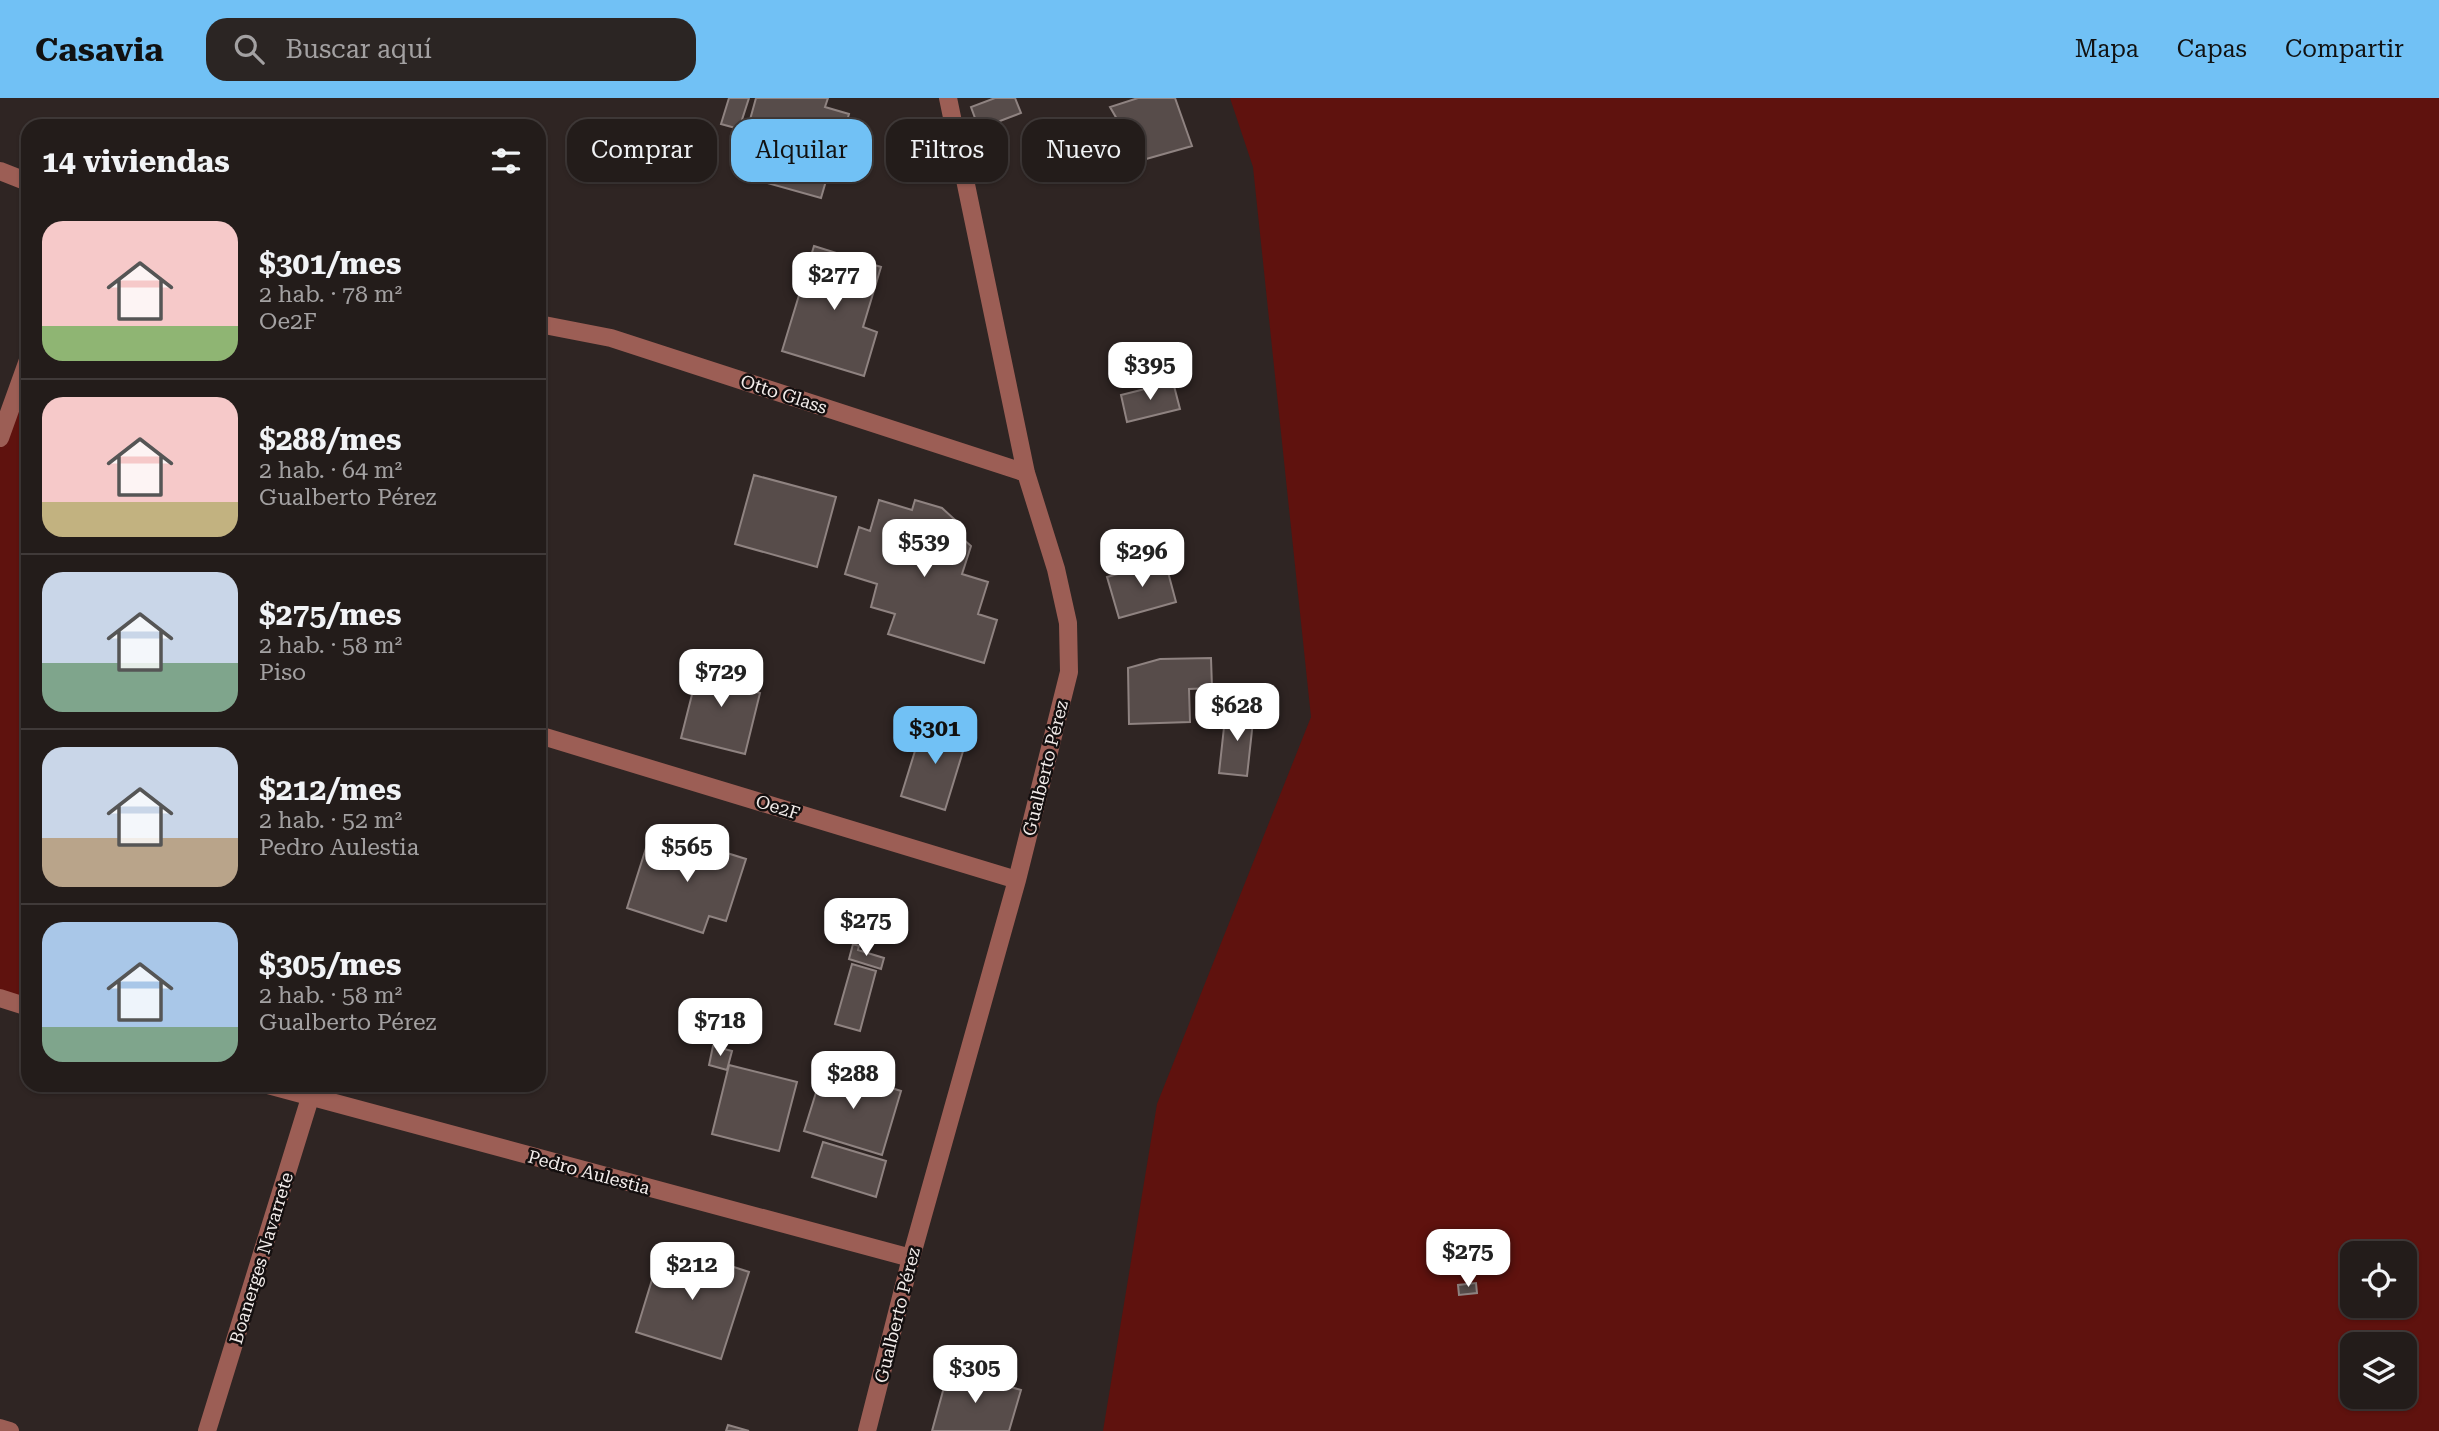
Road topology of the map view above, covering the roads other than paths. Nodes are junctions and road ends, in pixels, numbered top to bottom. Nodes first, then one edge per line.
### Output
1 (948, 98) edge
2 (0, 171) edge
3 (21, 179) edge
4 (546, 325) edge
5 (21, 379) edge
6 (0, 438) edge
7 (1026, 474) junction
8 (546, 737) edge
9 (1017, 880) junction
10 (0, 998) edge
11 (21, 1005) edge
12 (312, 1092) edge
13 (911, 1258) junction
14 (0, 1428) edge
15 (10, 1431) edge
16 (208, 1431) edge
17 (867, 1431) edge

1 - 7 street, Gualberto Pérez
2 - 3 street
4 - 7 street, Otto Glass
5 - 6 street
7 - 9 street, Gualberto Pérez
8 - 9 street, Oe2F
9 - 13 street, Gualberto Pérez
10 - 11 street
12 - 13 street, Pedro Aulestia
12 - 16 street, Boanerges Navarrete
13 - 17 street, Gualberto Pérez
14 - 15 street

